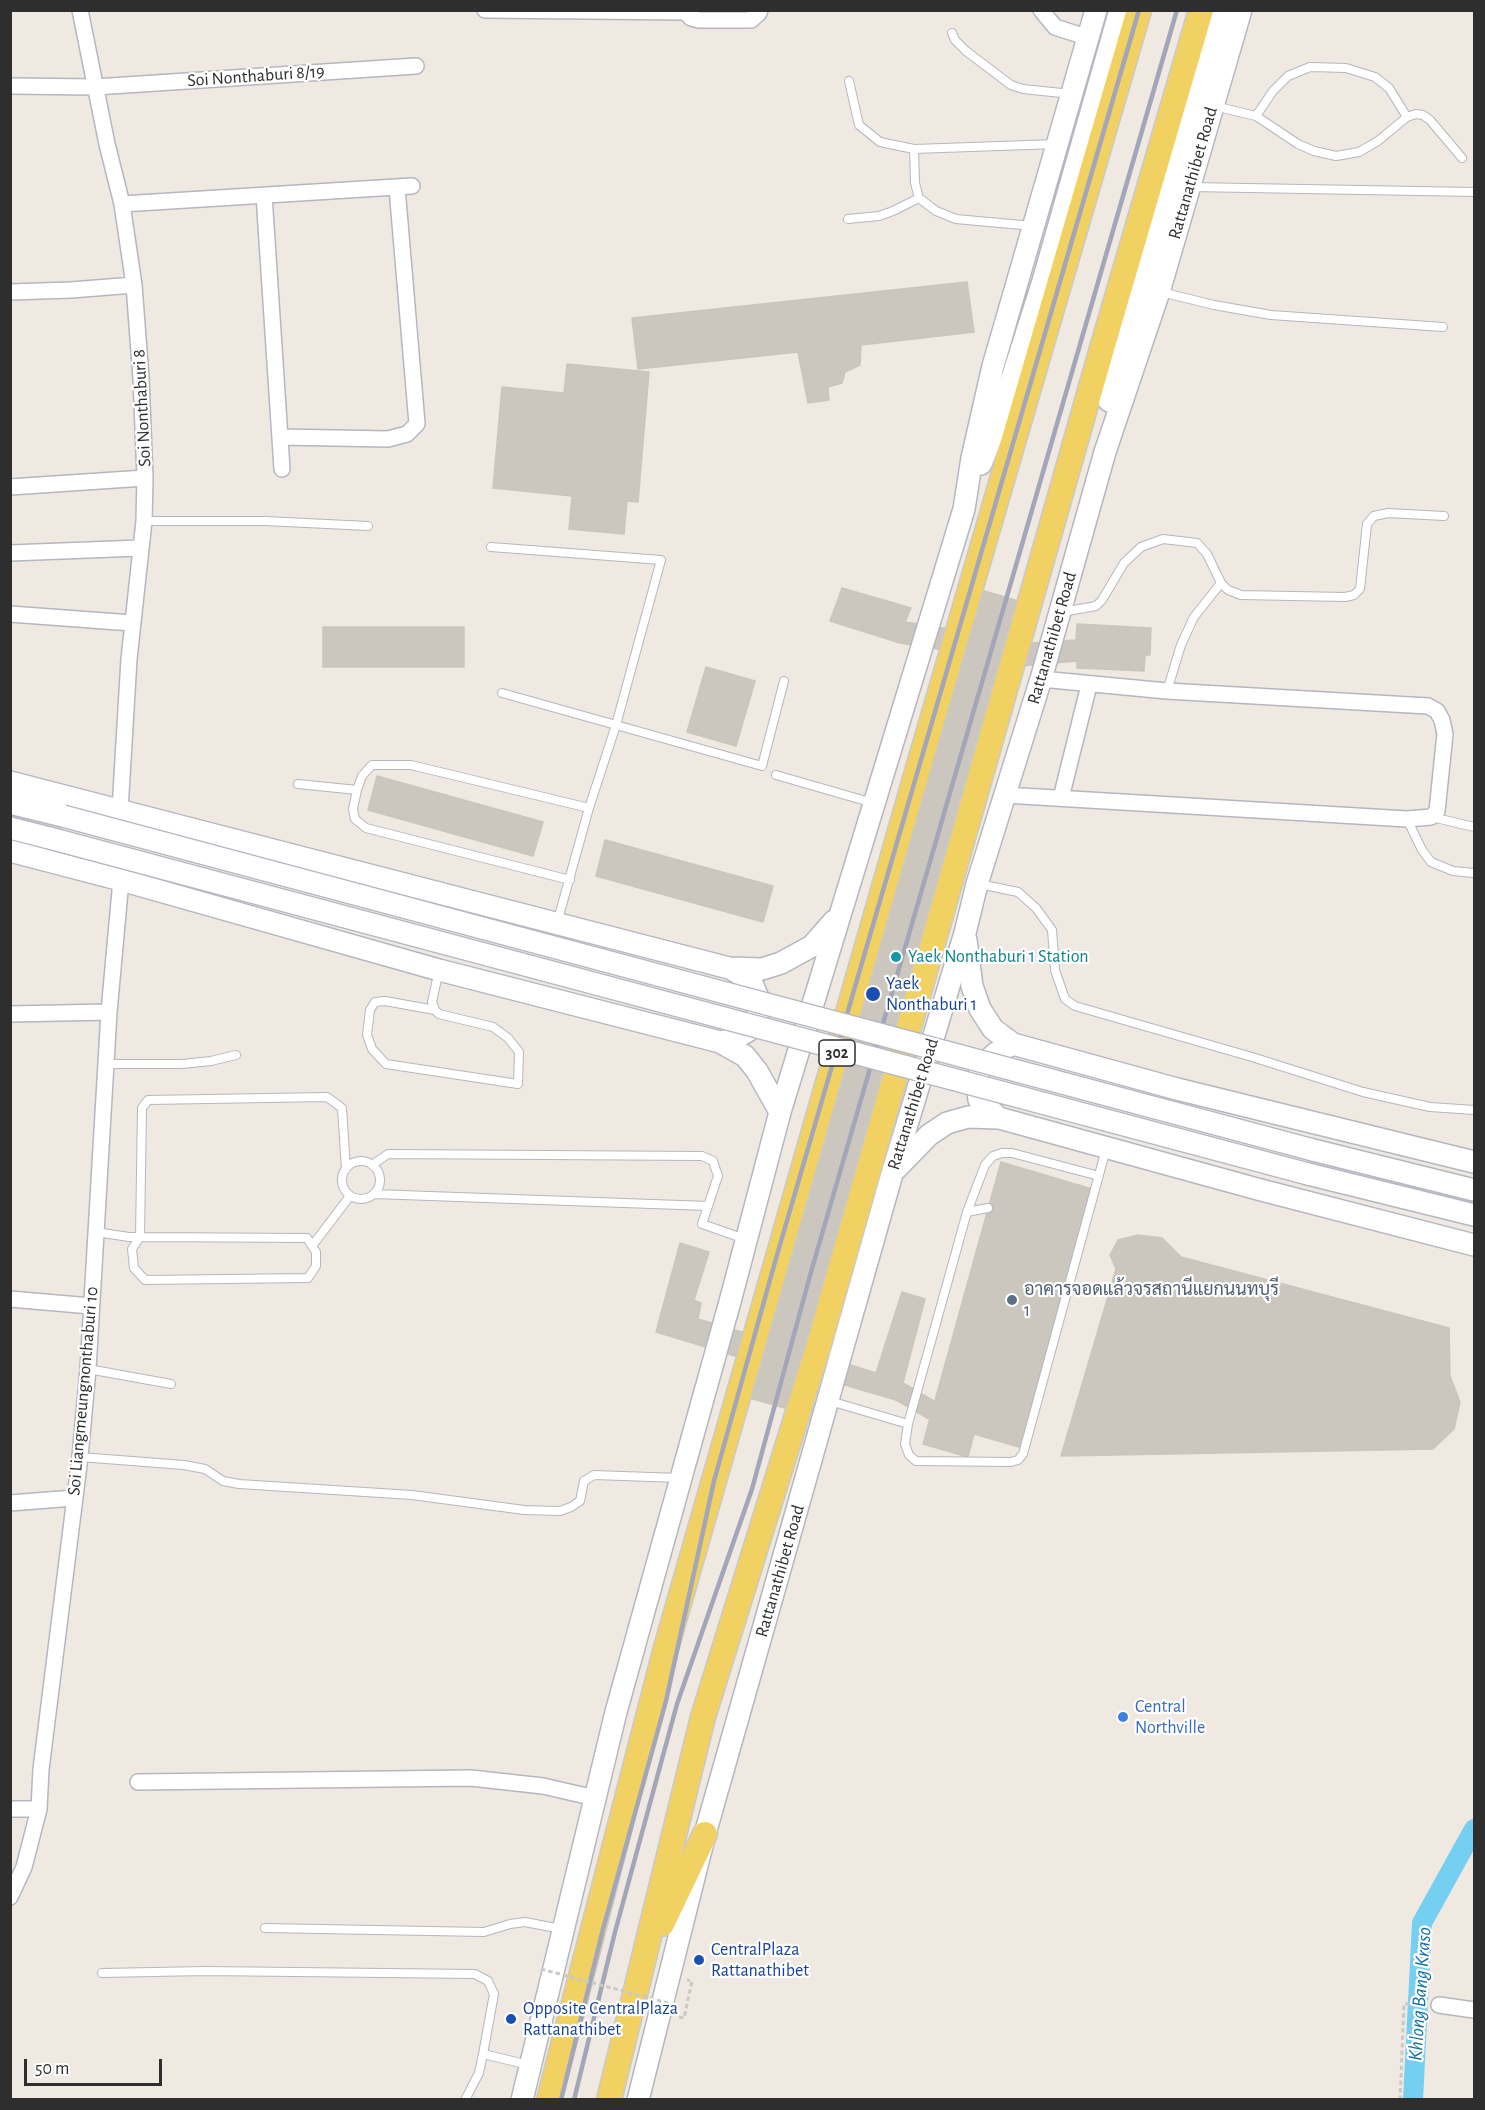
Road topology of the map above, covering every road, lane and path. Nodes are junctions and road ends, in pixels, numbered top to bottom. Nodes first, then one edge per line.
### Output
1 (80, 10) edge
2 (485, 10) edge
3 (759, 10) edge
4 (1041, 10) edge
5 (1096, 10) edge
6 (1120, 10) edge
7 (1139, 10) edge
8 (1201, 10) edge
9 (1220, 10) edge
10 (1241, 10) edge
11 (684, 11) edge
12 (952, 33) dead end
13 (1089, 38) junction
14 (416, 66) dead end
15 (849, 81) dead end
16 (10, 86) edge
17 (96, 87) junction
18 (1073, 94) junction
19 (1213, 105) junction
20 (1256, 116) junction
21 (1407, 117) junction
22 (1058, 144) junction
23 (914, 149) junction
24 (1462, 158) dead end
25 (1189, 187) junction
26 (1474, 192) edge
27 (264, 195) junction
28 (919, 198) junction
29 (122, 204) junction
30 (848, 219) dead end
31 (1034, 226) junction
32 (134, 285) junction
33 (10, 292) edge
34 (1159, 292) junction
35 (1132, 311) junction
36 (1443, 327) dead end
37 (1101, 352) junction
38 (281, 437) junction
39 (1106, 452) junction
40 (282, 469) dead end
41 (145, 478) junction
42 (10, 487) edge
43 (964, 509) junction
44 (1444, 516) dead end
45 (144, 521) junction
46 (368, 526) dead end
47 (491, 547) dead end
48 (140, 548) junction
49 (10, 553) edge
50 (1221, 583) junction
51 (1060, 612) junction
52 (10, 614) edge
53 (132, 623) junction
54 (1041, 680) junction
55 (784, 681) dead end
56 (1089, 685) junction
57 (1167, 691) junction
58 (502, 693) dead end
59 (616, 725) junction
60 (776, 775) dead end
61 (10, 782) edge
62 (298, 784) dead end
63 (357, 790) junction
64 (1005, 795) junction
65 (1061, 798) junction
66 (10, 803) edge
67 (874, 803) junction
68 (589, 808) junction
69 (120, 810) junction
70 (1431, 817) junction
71 (1407, 819) junction
72 (1474, 827) edge
73 (10, 828) edge
74 (10, 851) edge
75 (1474, 873) edge
76 (121, 880) junction
77 (570, 880) junction
78 (977, 884) junction
79 (838, 916) junction
80 (556, 924) junction
81 (965, 933) junction
82 (729, 968) junction
83 (439, 970) junction
84 (435, 1010) junction
85 (109, 1012) junction
86 (10, 1014) edge
87 (720, 1042) junction
88 (1013, 1044) junction
89 (236, 1055) dead end
90 (106, 1064) junction
91 (1474, 1110) edge
92 (780, 1112) junction
93 (999, 1118) junction
94 (1107, 1148) junction
95 (1474, 1162) edge
96 (372, 1165) junction
97 (346, 1169) junction
98 (892, 1174) junction
99 (1099, 1176) junction
100 (1474, 1190) edge
101 (374, 1194) junction
102 (350, 1196) junction
103 (708, 1206) junction
104 (988, 1208) dead end
105 (967, 1212) junction
106 (1474, 1215) edge
107 (96, 1232) junction
108 (140, 1237) junction
109 (746, 1239) junction
110 (1474, 1245) edge
111 (312, 1246) junction
112 (10, 1299) edge
113 (91, 1306) junction
114 (88, 1369) junction
115 (171, 1384) dead end
116 (829, 1401) junction
117 (908, 1424) junction
118 (80, 1457) junction
119 (681, 1478) junction
120 (74, 1498) junction
121 (10, 1503) edge
122 (138, 1782) dead end
123 (595, 1798) junction
124 (10, 1809) edge
125 (39, 1809) junction
126 (705, 1834) junction
127 (10, 1897) edge
128 (265, 1929) dead end
129 (563, 1930) junction
130 (540, 1969) dead end
131 (640, 1970) junction
132 (102, 1973) dead end
133 (692, 1981) dead end
134 (1404, 2004) dead end
135 (1439, 2005) dead end
136 (1474, 2010) edge
137 (483, 2054) junction
138 (530, 2065) junction
139 (465, 2100) edge
140 (522, 2100) edge
141 (549, 2100) edge
142 (609, 2100) edge
143 (638, 2100) edge
144 (1400, 2100) edge

1 - 17 street, Soi Nonthaburi 8
2 - 11 street
3 - 11 street
4 - 13 street
5 - 13 main road, 302
6 - 43 main road
7 - 141 main road, 302
8 - 37 main road, Rattanathibet Road
9 - 35 main road
10 - 19 main road, Rattanathibet Road
12 - 18 lane
13 - 18 main road, 302
14 - 17 street, Soi Nonthaburi 8/19
15 - 23 lane
16 - 17 street, Soi Nonthaburi 8/19
17 - 29 street, Soi Nonthaburi 8
18 - 22 main road, 302
19 - 20 lane
19 - 25 main road, Rattanathibet Road
20 - 21 lane
20 - 21 lane
21 - 24 lane
22 - 23 lane
22 - 31 main road, 302
23 - 28 lane
25 - 26 lane
25 - 34 main road, Rattanathibet Road
27 - 29 street
27 - 38 street
27 - 38 street
28 - 30 lane
28 - 31 lane
29 - 32 street, Soi Nonthaburi 8
31 - 43 main road, 302
32 - 33 street
32 - 41 street, Soi Nonthaburi 8
34 - 36 lane
34 - 39 main road, Rattanathibet Road
35 - 37 main road
35 - 39 main road
37 - 131 main road, Rattanathibet Road
38 - 40 street
39 - 51 main road, Rattanathibet Road
41 - 42 street
41 - 45 street, Soi Nonthaburi 8
43 - 67 main road, 302
44 - 50 lane
45 - 46 lane
45 - 48 street, Soi Nonthaburi 8
47 - 59 lane
48 - 49 street
48 - 53 street, Soi Nonthaburi 8
50 - 51 lane
50 - 57 lane
51 - 54 main road, Rattanathibet Road
52 - 53 street
53 - 69 street, Soi Nonthaburi 8
54 - 56 street
54 - 64 main road, Rattanathibet Road
55 - 59 lane
56 - 57 street
56 - 65 street
57 - 70 street
58 - 59 lane
59 - 68 lane
60 - 67 lane
61 - 69 main road
62 - 63 lane
63 - 68 lane
63 - 77 lane
64 - 65 street
64 - 78 main road, Rattanathibet Road
65 - 71 street
66 - 100 main road, bridge
67 - 79 main road, 302
68 - 77 lane
69 - 80 main road
70 - 71 street
70 - 72 lane
71 - 75 lane
73 - 106 main road, bridge
74 - 76 main road
76 - 83 main road
76 - 85 street, Soi Liangmeungnonthaburi 10
77 - 80 lane
78 - 81 main road, Rattanathibet Road
78 - 91 lane
79 - 82 main road
79 - 92 main road, 302
80 - 82 main road
81 - 88 main road
81 - 98 main road, Rattanathibet Road
82 - 87 main road
83 - 84 lane
83 - 87 main road
84 - 84 lane
85 - 86 street
85 - 90 street, Soi Liangmeungnonthaburi 10
87 - 92 main road
88 - 93 main road
88 - 95 main road
89 - 90 lane
90 - 107 street, Soi Liangmeungnonthaburi 10
92 - 109 main road, 302
93 - 94 main road
93 - 98 main road
94 - 99 lane
94 - 110 main road
96 - 97 lane
96 - 101 lane
96 - 103 lane
97 - 102 lane
97 - 108 lane
98 - 116 main road, Rattanathibet Road
99 - 105 lane
99 - 117 lane
101 - 102 lane
101 - 103 lane
102 - 111 lane
103 - 109 lane
104 - 105 lane
105 - 117 lane
107 - 108 lane
107 - 113 street, Soi Liangmeungnonthaburi 10
108 - 111 lane
108 - 111 lane
109 - 119 main road, 302
112 - 113 street
113 - 114 street, Soi Liangmeungnonthaburi 10
114 - 115 lane
114 - 118 street, Soi Liangmeungnonthaburi 10
116 - 117 lane
116 - 126 main road, Rattanathibet Road
118 - 119 lane
118 - 120 street, Soi Liangmeungnonthaburi 10
119 - 123 main road, 302
120 - 121 street
120 - 125 street, Soi Liangmeungnonthaburi 10
122 - 123 street
123 - 129 main road, 302
124 - 125 street
125 - 127 street, Soi Liangmeungnonthaburi 10
126 - 131 main road
126 - 143 main road, Rattanathibet Road
128 - 129 lane
129 - 138 main road, 302
130 - 133 path, bridge
131 - 142 main road, Rattanathibet Road
132 - 137 lane
134 - 144 path
135 - 136 street
137 - 138 lane
137 - 139 lane
138 - 140 main road, 302

